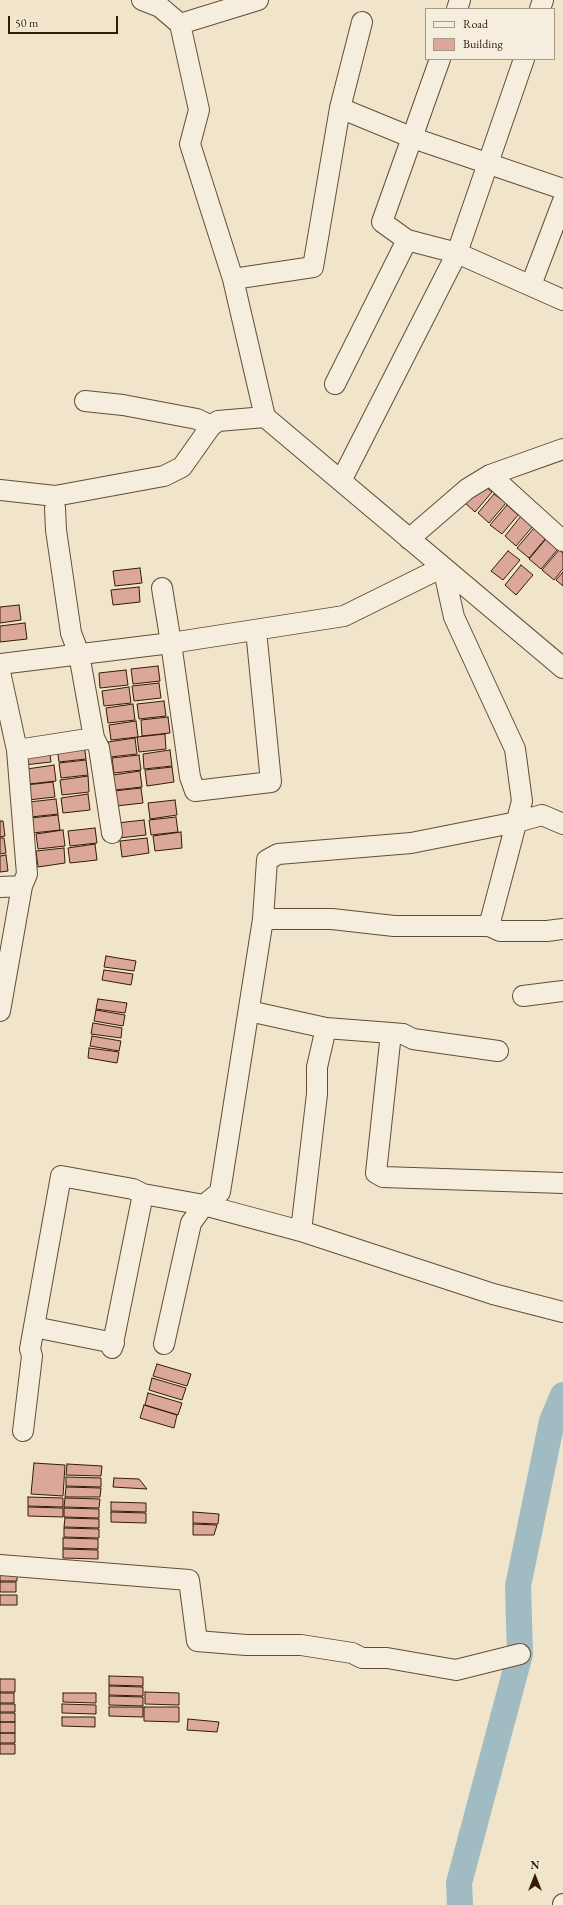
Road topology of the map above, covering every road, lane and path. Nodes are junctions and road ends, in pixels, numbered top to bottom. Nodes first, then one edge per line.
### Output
1 (142, 0) edge
2 (258, 0) edge
3 (362, 22) dead end
4 (180, 24) junction
5 (440, 60) edge
6 (524, 60) edge
7 (340, 108) junction
8 (413, 138) junction
9 (488, 165) junction
10 (563, 190) edge
11 (563, 201) edge
12 (407, 240) junction
13 (457, 253) junction
14 (233, 279) junction
15 (531, 285) junction
16 (563, 300) edge
17 (335, 384) dead end
18 (86, 401) dead end
19 (265, 417) junction
20 (211, 426) junction
21 (563, 449) edge
22 (490, 475) junction
23 (341, 482) junction
24 (0, 490) edge
25 (55, 508) dead end
26 (409, 539) junction
27 (563, 541) edge
28 (442, 567) junction
29 (162, 588) dead end
30 (256, 630) junction
31 (172, 643) junction
32 (79, 654) junction
33 (0, 664) edge
34 (563, 668) edge
35 (0, 672) edge
36 (94, 738) junction
37 (17, 750) junction
38 (517, 822) junction
39 (563, 824) edge
40 (112, 833) dead end
41 (22, 886) junction
42 (0, 887) edge
43 (263, 918) junction
44 (489, 926) junction
45 (563, 929) edge
46 (563, 991) edge
47 (524, 996) dead end
48 (249, 1011) junction
49 (0, 1012) edge
50 (326, 1028) junction
51 (391, 1033) junction
52 (498, 1052) dead end
53 (563, 1183) edge
54 (143, 1194) junction
55 (204, 1205) junction
56 (301, 1231) junction
57 (563, 1312) edge
58 (34, 1327) junction
59 (164, 1344) dead end
60 (24, 1431) dead end
61 (0, 1565) edge
62 (520, 1654) dead end

1 - 4 street
2 - 4 street
3 - 7 street
4 - 14 street
5 - 8 street
6 - 9 street
7 - 8 street
7 - 14 street
8 - 9 street
8 - 12 street
9 - 10 street
9 - 13 street
11 - 15 street
12 - 13 street
12 - 17 street
13 - 15 street
13 - 23 street
14 - 19 street
15 - 16 street
18 - 20 street
19 - 20 street
19 - 23 street
20 - 24 street
21 - 22 street
22 - 26 street
22 - 27 street
23 - 26 street
25 - 32 street
26 - 28 street
28 - 30 street
28 - 34 street
28 - 38 street
29 - 31 street
30 - 31 street
30 - 31 street
31 - 32 street
32 - 33 street
32 - 36 street
35 - 37 street
36 - 37 street
36 - 40 street
37 - 41 street
38 - 39 street
38 - 43 street
38 - 44 street
41 - 42 street
41 - 49 street
43 - 44 street
43 - 48 street
44 - 45 street
46 - 47 street
48 - 50 street
48 - 55 street
50 - 51 street
50 - 56 street
51 - 52 street
51 - 53 street
54 - 55 street
54 - 58 street
54 - 58 street
55 - 56 street
55 - 59 street
56 - 57 street
58 - 60 street
61 - 62 street

